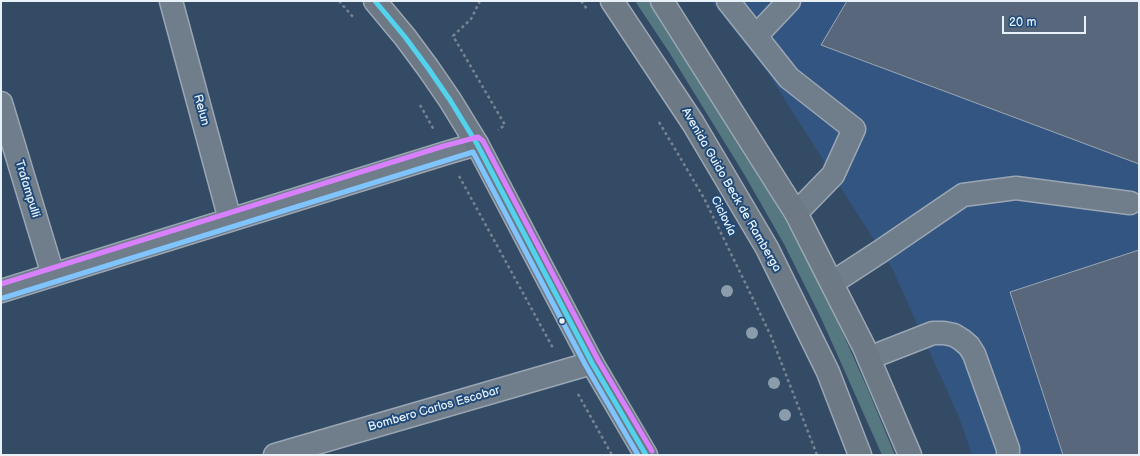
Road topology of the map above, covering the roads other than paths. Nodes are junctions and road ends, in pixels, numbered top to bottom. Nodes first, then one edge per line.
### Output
1 (171, 1) edge
2 (375, 1) edge
3 (612, 1) edge
4 (662, 1) edge
5 (728, 1) edge
6 (789, 1) edge
7 (756, 36) junction
8 (1, 102) edge
9 (477, 144) junction
10 (1130, 203) dead end
11 (796, 213) junction
12 (230, 220) junction
13 (53, 275) junction
14 (832, 283) junction
15 (1, 291) edge
16 (869, 358) junction
17 (592, 363) junction
18 (275, 455) edge
19 (646, 455) edge
20 (860, 455) edge
21 (910, 455) edge
22 (1008, 455) edge

1 - 12 street, Relun
2 - 9 main road
3 - 20 main road, Avenida Guido Beck de Ramberga
4 - 11 main road
5 - 7 street
6 - 7 street
7 - 11 street
8 - 13 street, Trafampulli
9 - 12 street
9 - 17 main road
10 - 14 street
11 - 14 main road
12 - 13 street
13 - 15 street
14 - 16 main road
16 - 21 main road
16 - 22 street
17 - 18 street, Bombero Carlos Escobar
17 - 19 main road

